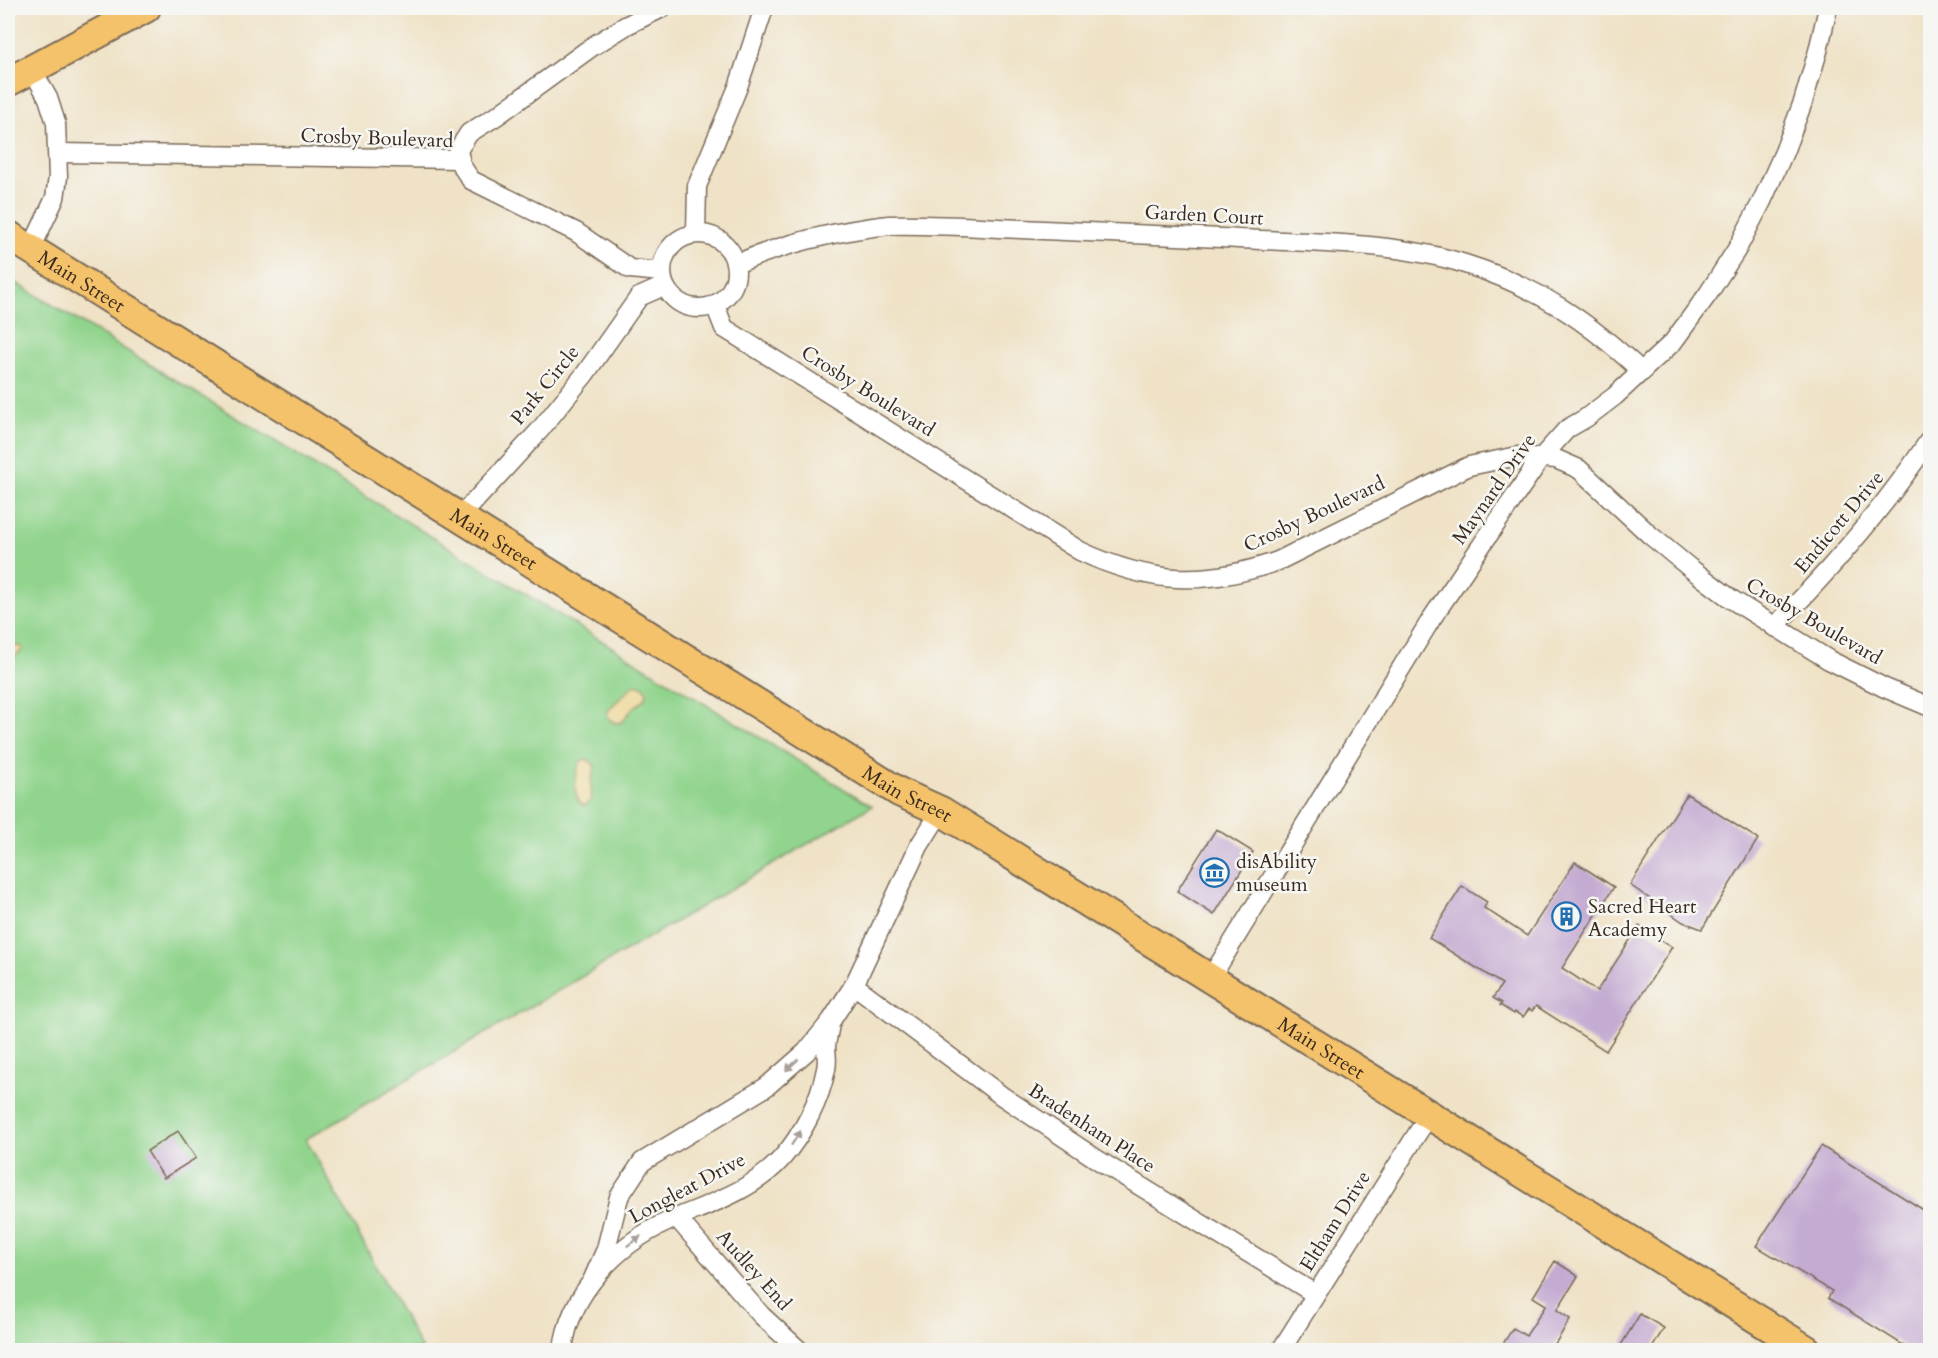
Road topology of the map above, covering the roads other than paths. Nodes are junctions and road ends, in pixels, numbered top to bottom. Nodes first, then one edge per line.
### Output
1 (146, 8) edge
2 (662, 8) edge
3 (764, 8) edge
4 (1828, 8) edge
5 (32, 69) junction
6 (8, 82) edge
7 (58, 153) junction
8 (460, 159) junction
9 (696, 233) junction
10 (19, 242) edge
11 (736, 264) junction
12 (663, 279) junction
13 (715, 305) junction
14 (1642, 372) junction
15 (1930, 439) edge
16 (1541, 458) junction
17 (460, 517) junction
18 (1774, 627) junction
19 (1930, 707) edge
20 (941, 811) junction
21 (1210, 979) junction
22 (854, 985) junction
23 (831, 1021) junction
24 (1429, 1115) junction
25 (677, 1218) junction
26 (592, 1281) junction
27 (1315, 1294) junction
28 (563, 1350) edge
29 (799, 1350) edge
30 (1281, 1350) edge
31 (1807, 1350) edge

1 - 5 main road
2 - 8 street
3 - 9 street
4 - 14 street, Maynard Drive
5 - 6 main road
5 - 7 street
7 - 8 street, Crosby Boulevard
7 - 10 street
8 - 12 street, Crosby Boulevard
9 - 11 street
9 - 12 street
10 - 17 main road, Main Street
11 - 13 street
11 - 14 street, Garden Court
12 - 13 street
12 - 17 street, Park Circle
13 - 16 street, Crosby Boulevard
14 - 16 street, Maynard Drive
15 - 18 street, Endicott Drive
16 - 18 street, Crosby Boulevard
16 - 21 street, Maynard Drive
17 - 20 main road, Main Street
18 - 19 street, Crosby Boulevard
20 - 21 main road, Main Street
20 - 22 street, Longleat Drive
21 - 24 main road, Main Street
22 - 23 street, Longleat Drive
22 - 27 street, Bradenham Place
25 -> 23 street, Longleat Drive
23 -> 26 street, Longleat Drive
24 - 27 street, Eltham Drive
24 - 31 main road, Main Street
26 -> 25 street, Longleat Drive
25 - 29 street, Audley End
26 - 28 street
27 - 30 street, Eltham Drive

